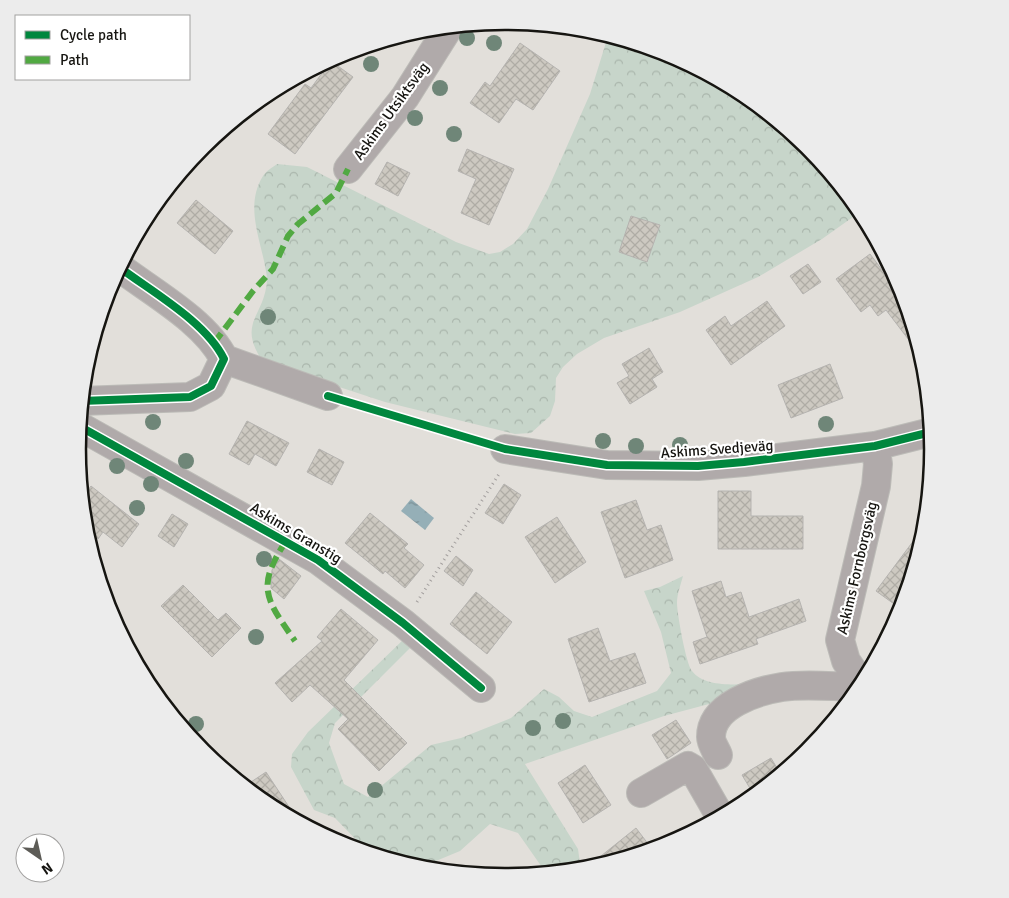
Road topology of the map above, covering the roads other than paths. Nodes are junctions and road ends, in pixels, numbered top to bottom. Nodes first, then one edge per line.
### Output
1 (444, 35) edge
2 (348, 169) dead end
3 (125, 272) edge
4 (224, 359) junction
5 (328, 396) dead end
6 (88, 401) edge
7 (86, 430) edge
8 (923, 434) edge
9 (875, 446) junction
10 (510, 450) road end
11 (856, 677) edge
12 (851, 685) edge
13 (481, 688) dead end
14 (718, 755) dead end
15 (641, 793) dead end
16 (717, 810) edge

1 - 2 street, Askims Utsiktsväg
3 - 4 street
4 - 5 street
4 - 6 street
7 - 13 street, Askims Granstig
8 - 9 street, Askims Svedjeväg
9 - 10 street, Askims Svedjeväg
9 - 11 street, Askims Fornborgsväg
12 - 14 street
15 - 16 street

